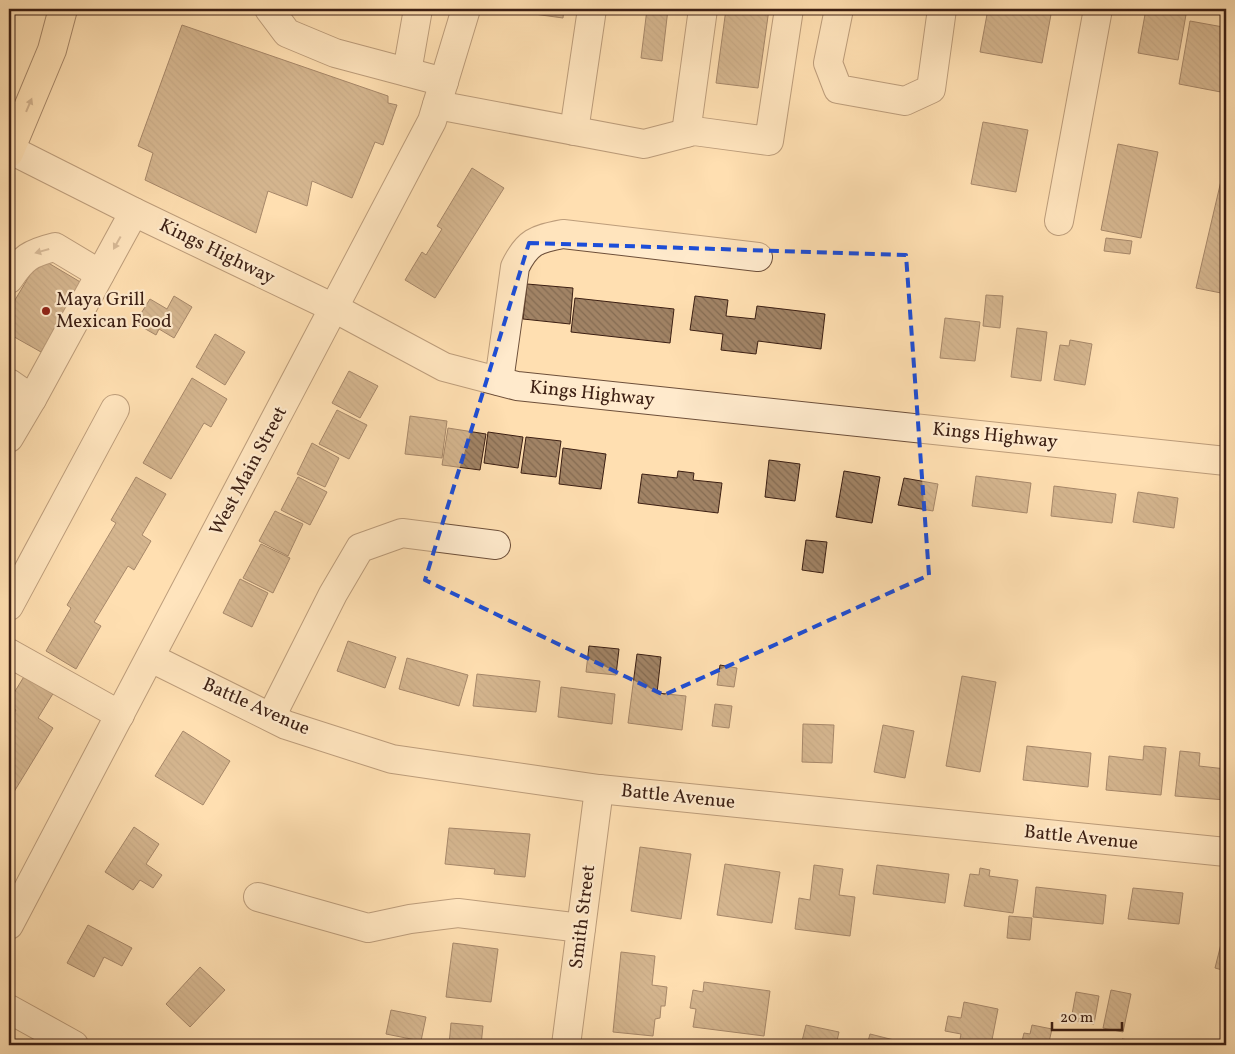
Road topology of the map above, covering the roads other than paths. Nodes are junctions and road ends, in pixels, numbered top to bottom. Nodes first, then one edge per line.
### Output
1 (63, 9) edge
2 (269, 9) edge
3 (418, 9) edge
4 (466, 9) edge
5 (592, 9) edge
6 (703, 9) edge
7 (789, 9) edge
8 (839, 9) edge
9 (942, 9) edge
10 (1098, 9) edge
11 (407, 72) junction
12 (441, 94) junction
13 (574, 131) junction
14 (686, 133) junction
15 (9, 151) edge
16 (134, 212) junction
17 (1059, 221) dead end
18 (758, 257) dead end
19 (100, 274) junction
20 (9, 279) edge
21 (334, 308) junction
22 (499, 381) junction
23 (9, 383) edge
24 (32, 399) junction
25 (115, 409) dead end
26 (9, 438) edge
27 (1226, 461) edge
28 (496, 545) dead end
29 (9, 606) edge
30 (9, 653) edge
31 (151, 658) junction
32 (120, 715) junction
33 (271, 717) junction
34 (599, 789) junction
35 (1226, 852) edge
36 (16, 896) edge
37 (258, 897) dead end
38 (9, 925) edge
39 (581, 928) junction
40 (9, 1009) edge
41 (74, 1045) edge
42 (566, 1045) edge

15 -> 1 main road
2 - 11 street
3 - 11 street
4 - 12 street, West Main Street
5 - 13 street
6 - 14 street
7 - 14 street
8 - 9 street
10 - 17 street
11 - 12 street
12 - 13 street
12 - 21 street, West Main Street
13 - 14 street
15 - 16 street, Kings Highway
16 -> 19 street
16 - 21 street, Kings Highway
18 - 22 street
19 -> 20 street
19 - 24 street
21 - 22 street, Kings Highway
21 - 31 street, West Main Street
22 - 27 street, Kings Highway
23 - 24 street
24 - 26 street
25 - 29 street
28 - 33 street
30 - 32 street
31 - 32 street, West Main Street
31 - 33 street, Battle Avenue
32 - 36 street, West Main Street
33 - 34 street, Battle Avenue
34 - 35 street, Battle Avenue
34 - 39 street, Smith Street
36 - 38 street, West Main Street
37 - 39 street
39 - 42 street, Smith Street
40 - 41 street

